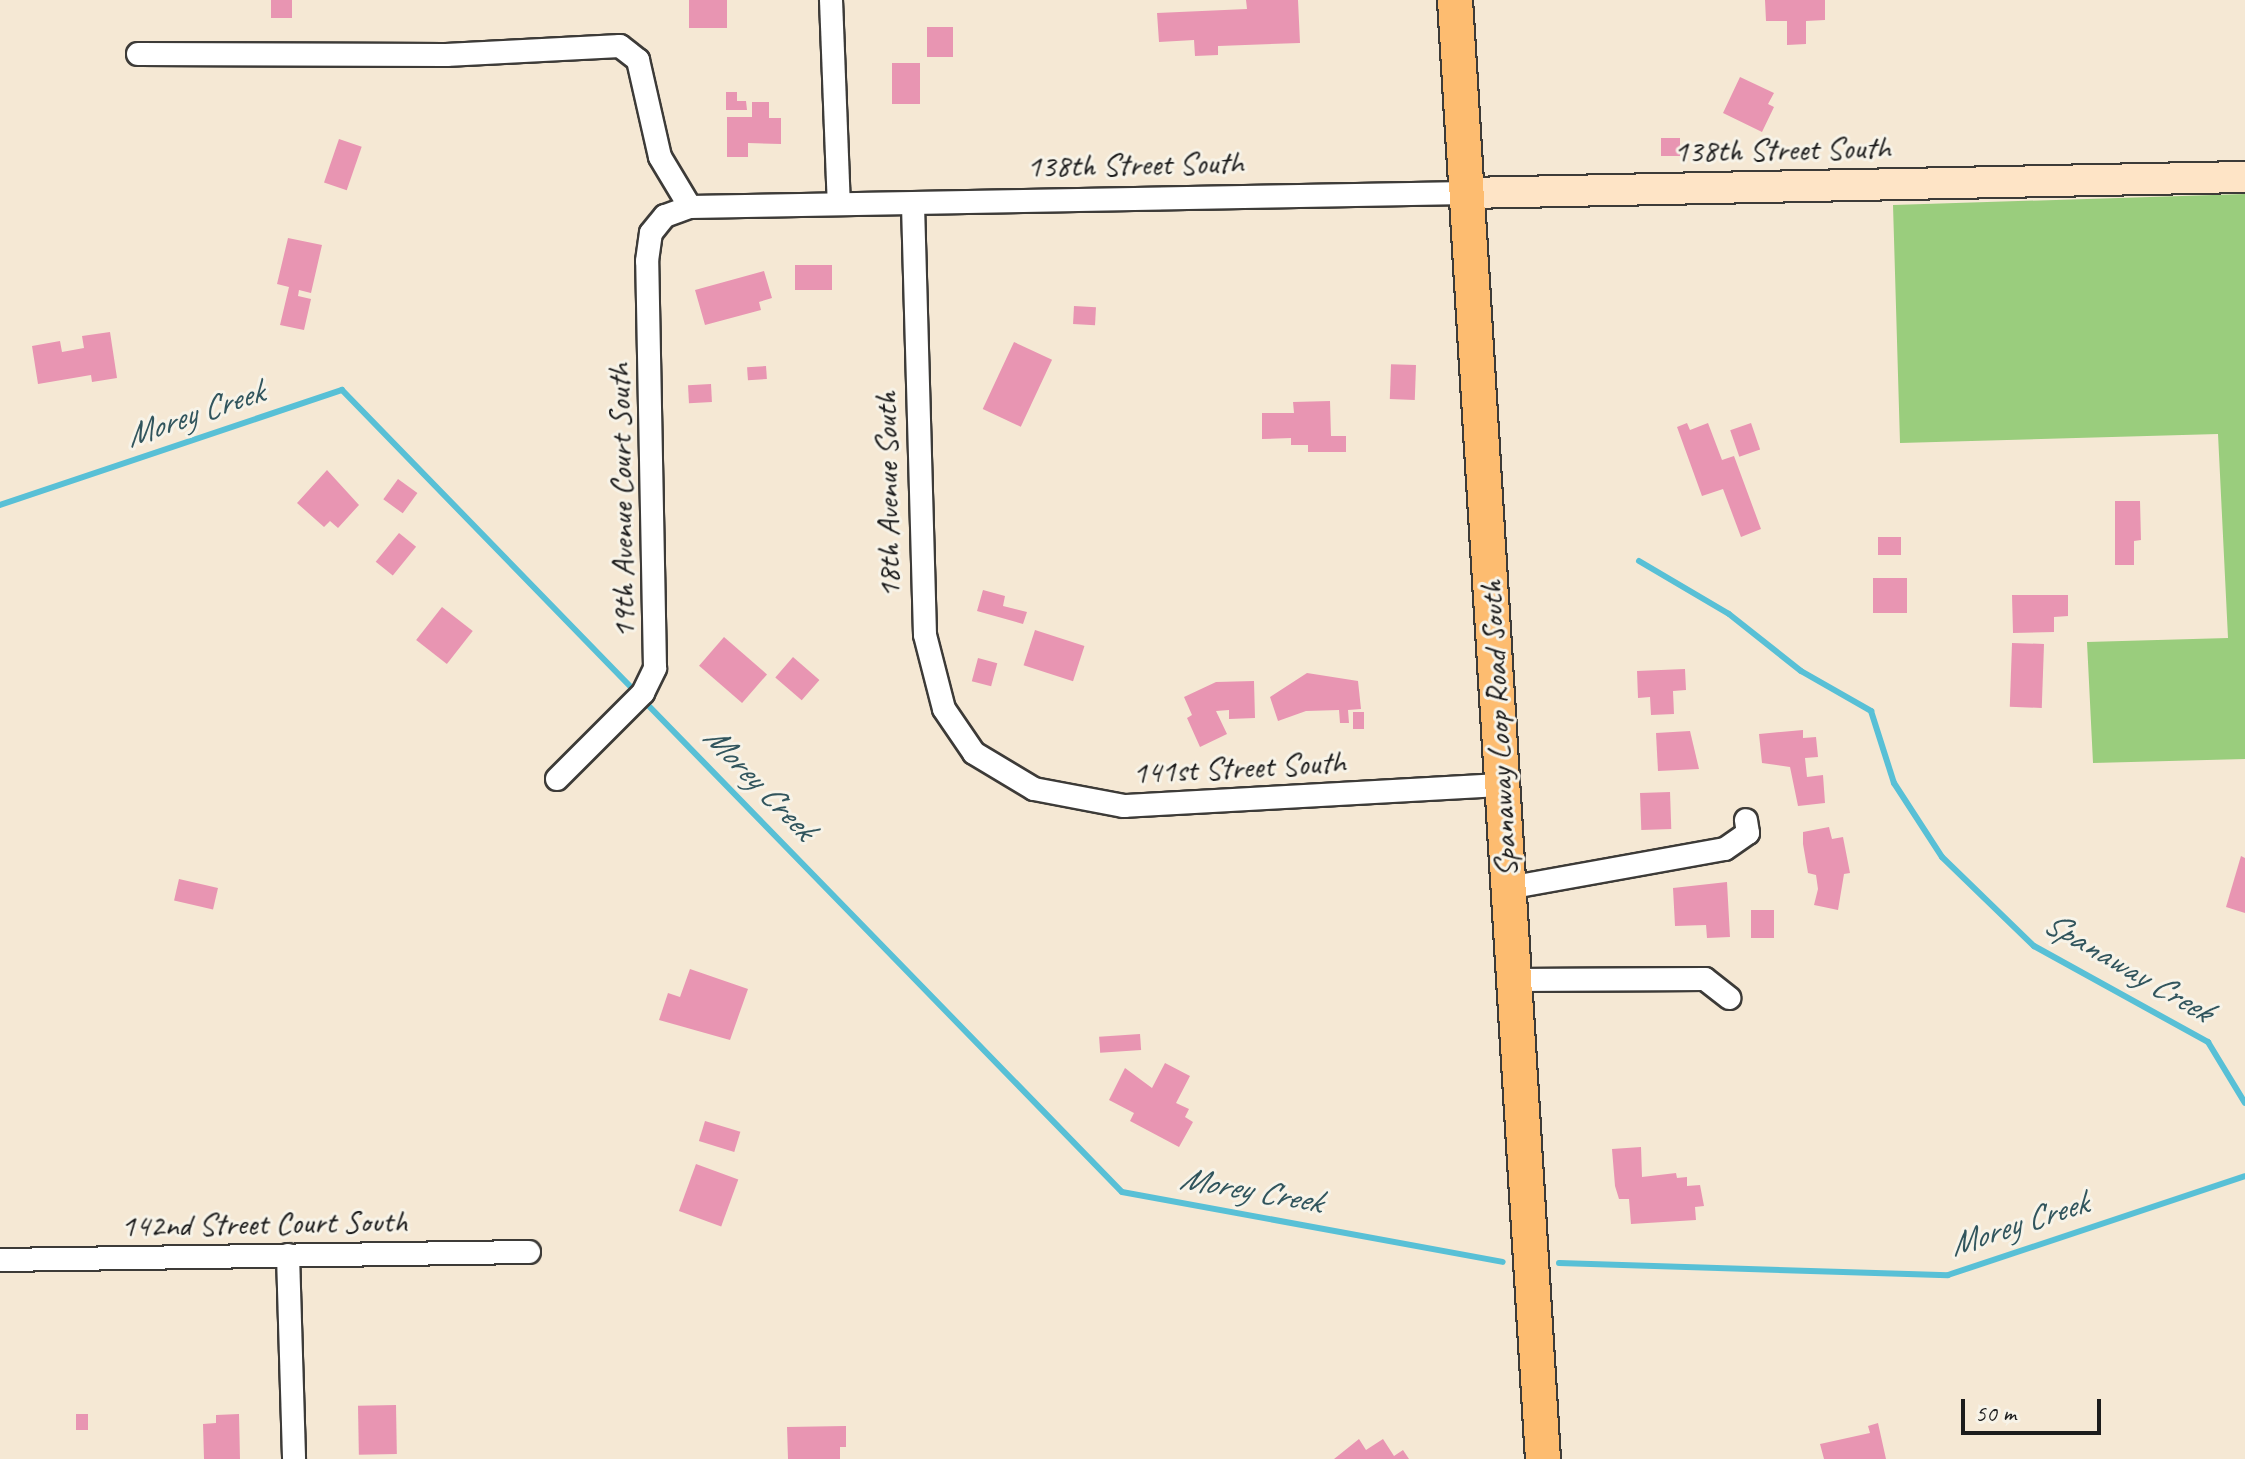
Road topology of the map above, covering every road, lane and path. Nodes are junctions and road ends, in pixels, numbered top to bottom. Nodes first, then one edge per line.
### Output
1 (831, 0) edge
2 (1455, 0) edge
3 (138, 54) dead end
4 (2245, 177) edge
5 (1467, 193) junction
6 (839, 204) junction
7 (913, 205) junction
8 (690, 207) junction
9 (987, 764) joint
10 (557, 779) dead end
11 (1502, 785) junction
12 (1746, 820) dead end
13 (1508, 888) junction
14 (1514, 980) junction
15 (1729, 998) dead end
16 (529, 1252) dead end
17 (288, 1255) junction
18 (0, 1260) edge
19 (294, 1459) edge
20 (1543, 1459) edge

1 - 6 street
2 - 5 main road, Spanaway Loop Road South
3 - 8 street
4 - 5 street, 138th Street South
5 - 7 street, 138th Street South
5 - 11 main road, Spanaway Loop Road South
6 - 7 street, 138th Street South
6 - 8 street, 138th Street South
7 - 9 street, 18th Avenue South
8 - 10 street, 19th Avenue Court South
9 - 11 street, 141st Street South
11 - 13 main road, Spanaway Loop Road South
12 - 13 street
13 - 14 main road, Spanaway Loop Road South
14 - 15 street
14 - 20 main road, Spanaway Loop Road South
16 - 17 street, 142nd Street Court South
17 - 18 street, 142nd Street Court South
17 - 19 street

